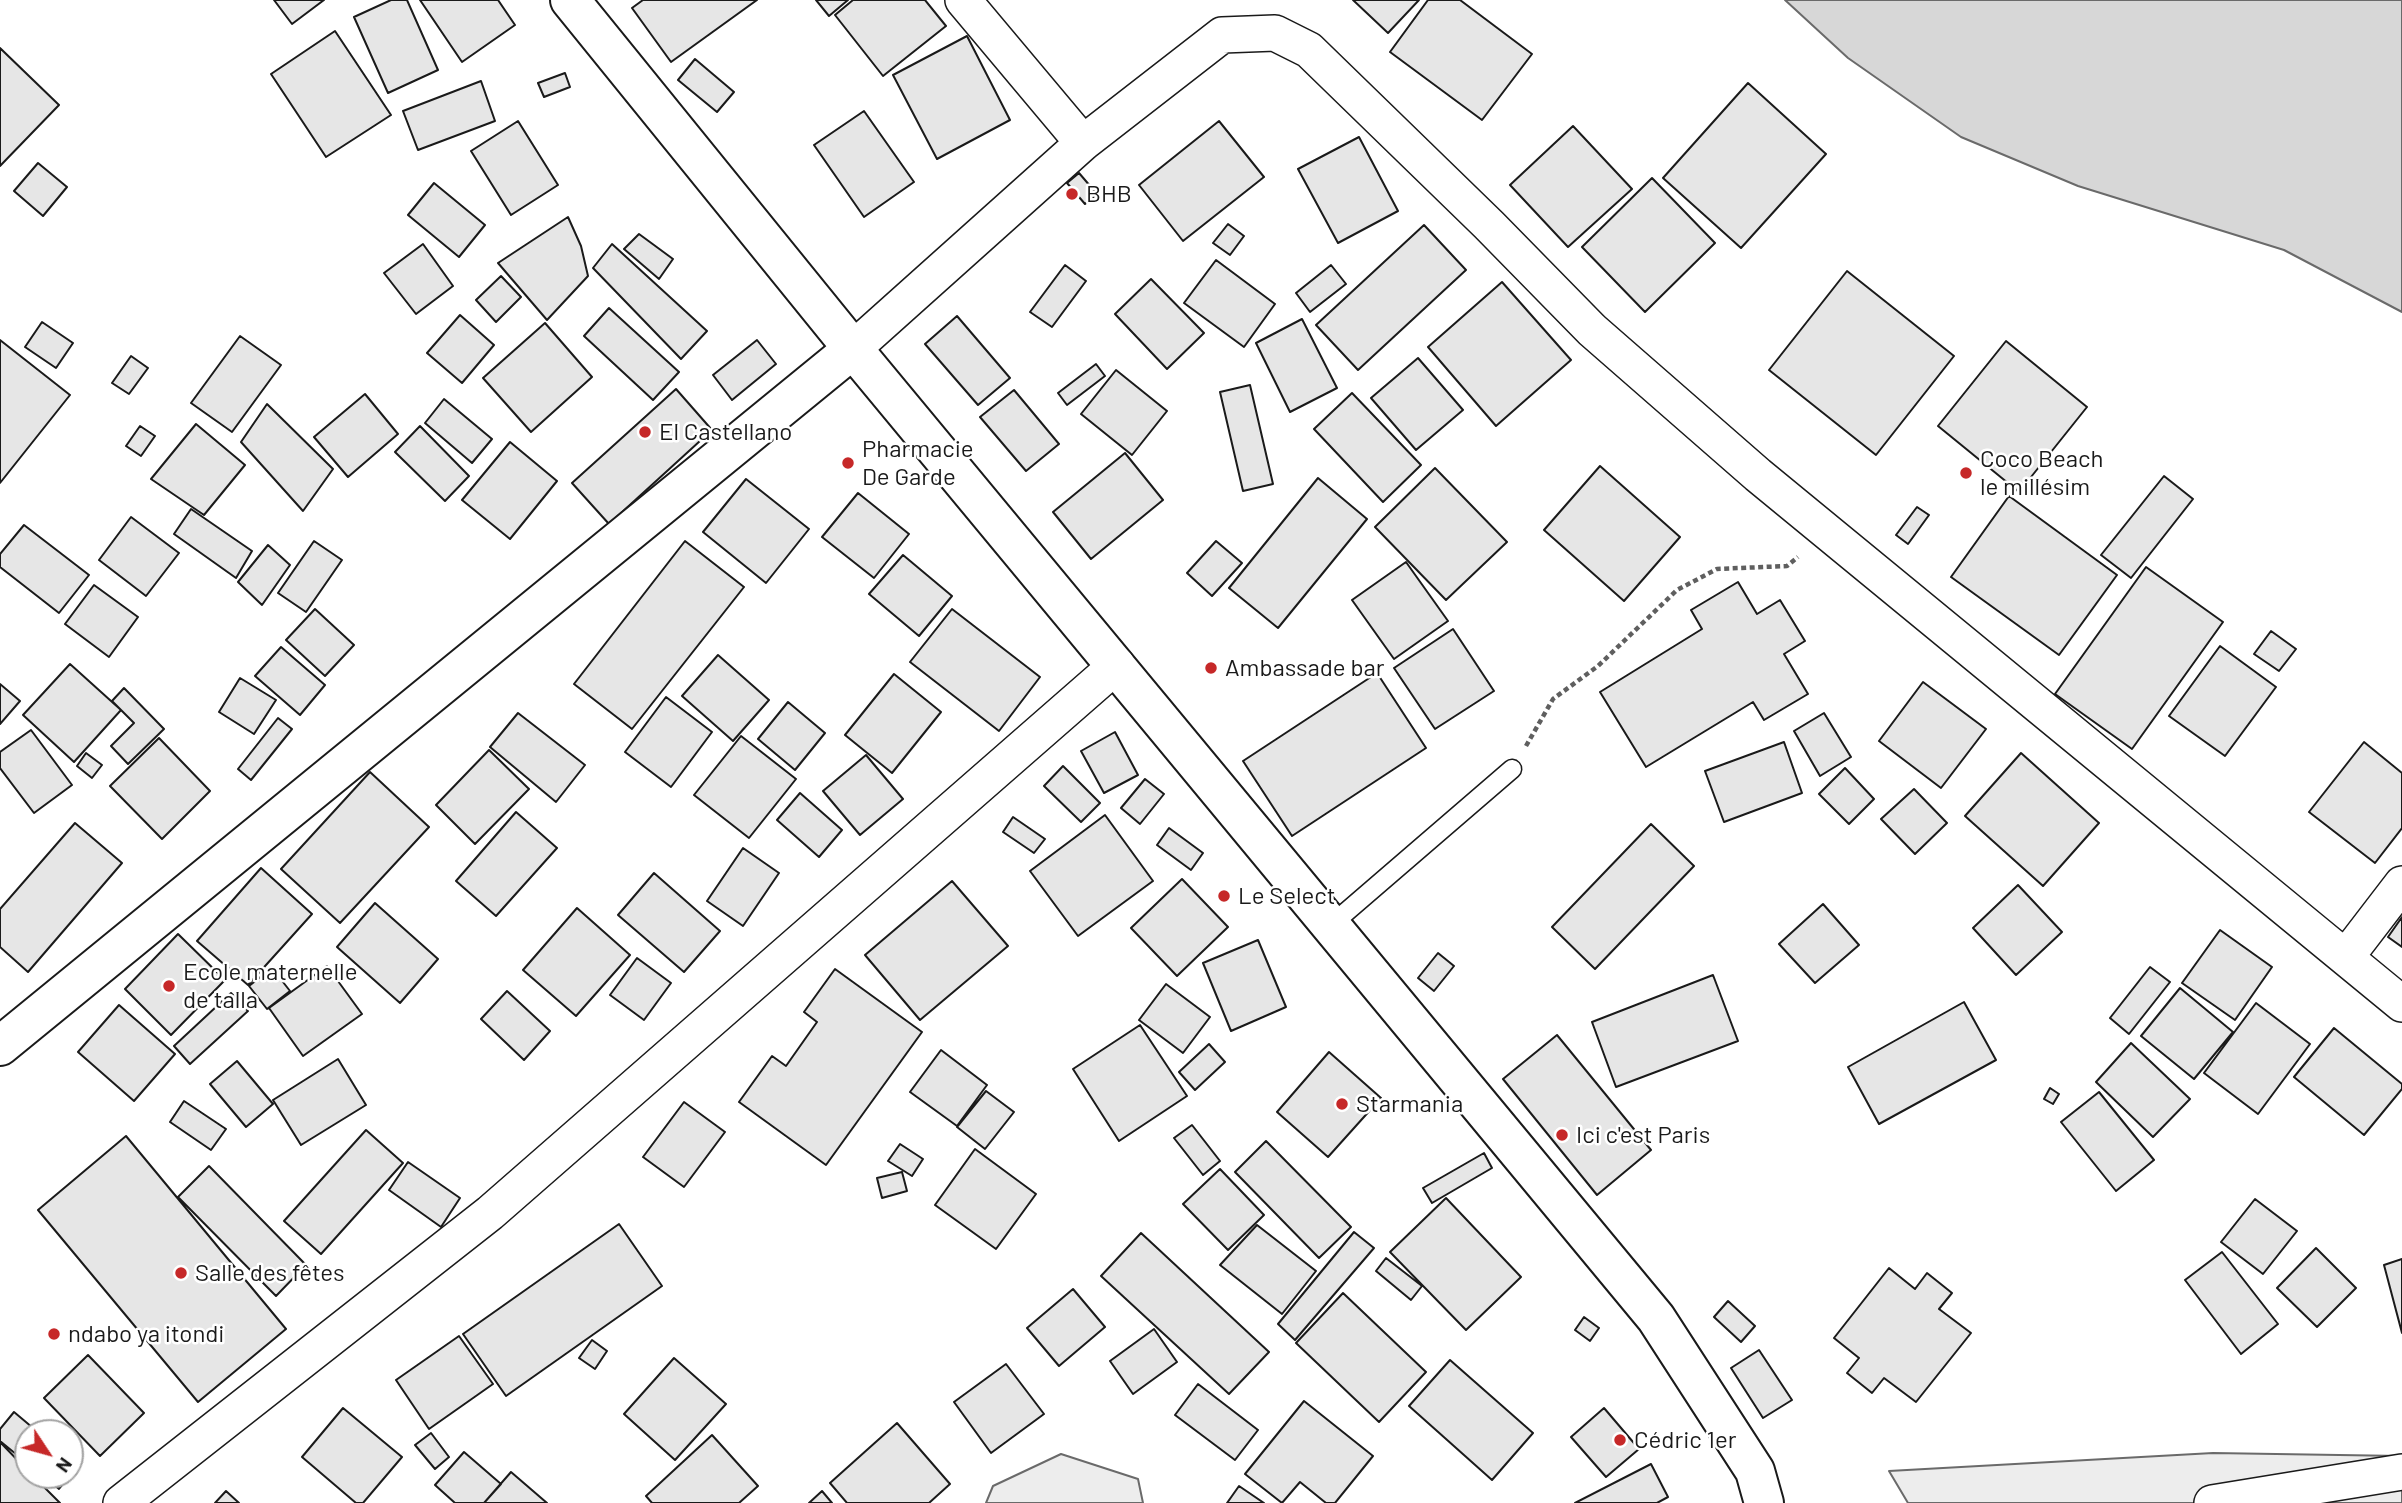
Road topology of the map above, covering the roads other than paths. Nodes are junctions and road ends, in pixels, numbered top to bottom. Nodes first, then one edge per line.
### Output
1 (570, 0) edge
2 (963, 0) edge
3 (1083, 144) junction
4 (853, 349) junction
5 (1117, 665) junction
6 (1513, 769) road end
7 (2402, 884) edge
8 (1331, 925) junction
9 (2346, 957) junction
10 (2402, 1004) edge
11 (2, 1040) edge
12 (2402, 1472) edge
13 (121, 1503) edge
14 (1764, 1503) edge
15 (2212, 1503) edge

1 - 4 main road
2 - 3 street
3 - 4 street
3 - 9 street
4 - 5 main road
4 - 11 main road
5 - 8 main road
5 - 13 street
6 - 8 lane
7 - 9 street
8 - 14 main road
9 - 10 street
12 - 15 street

